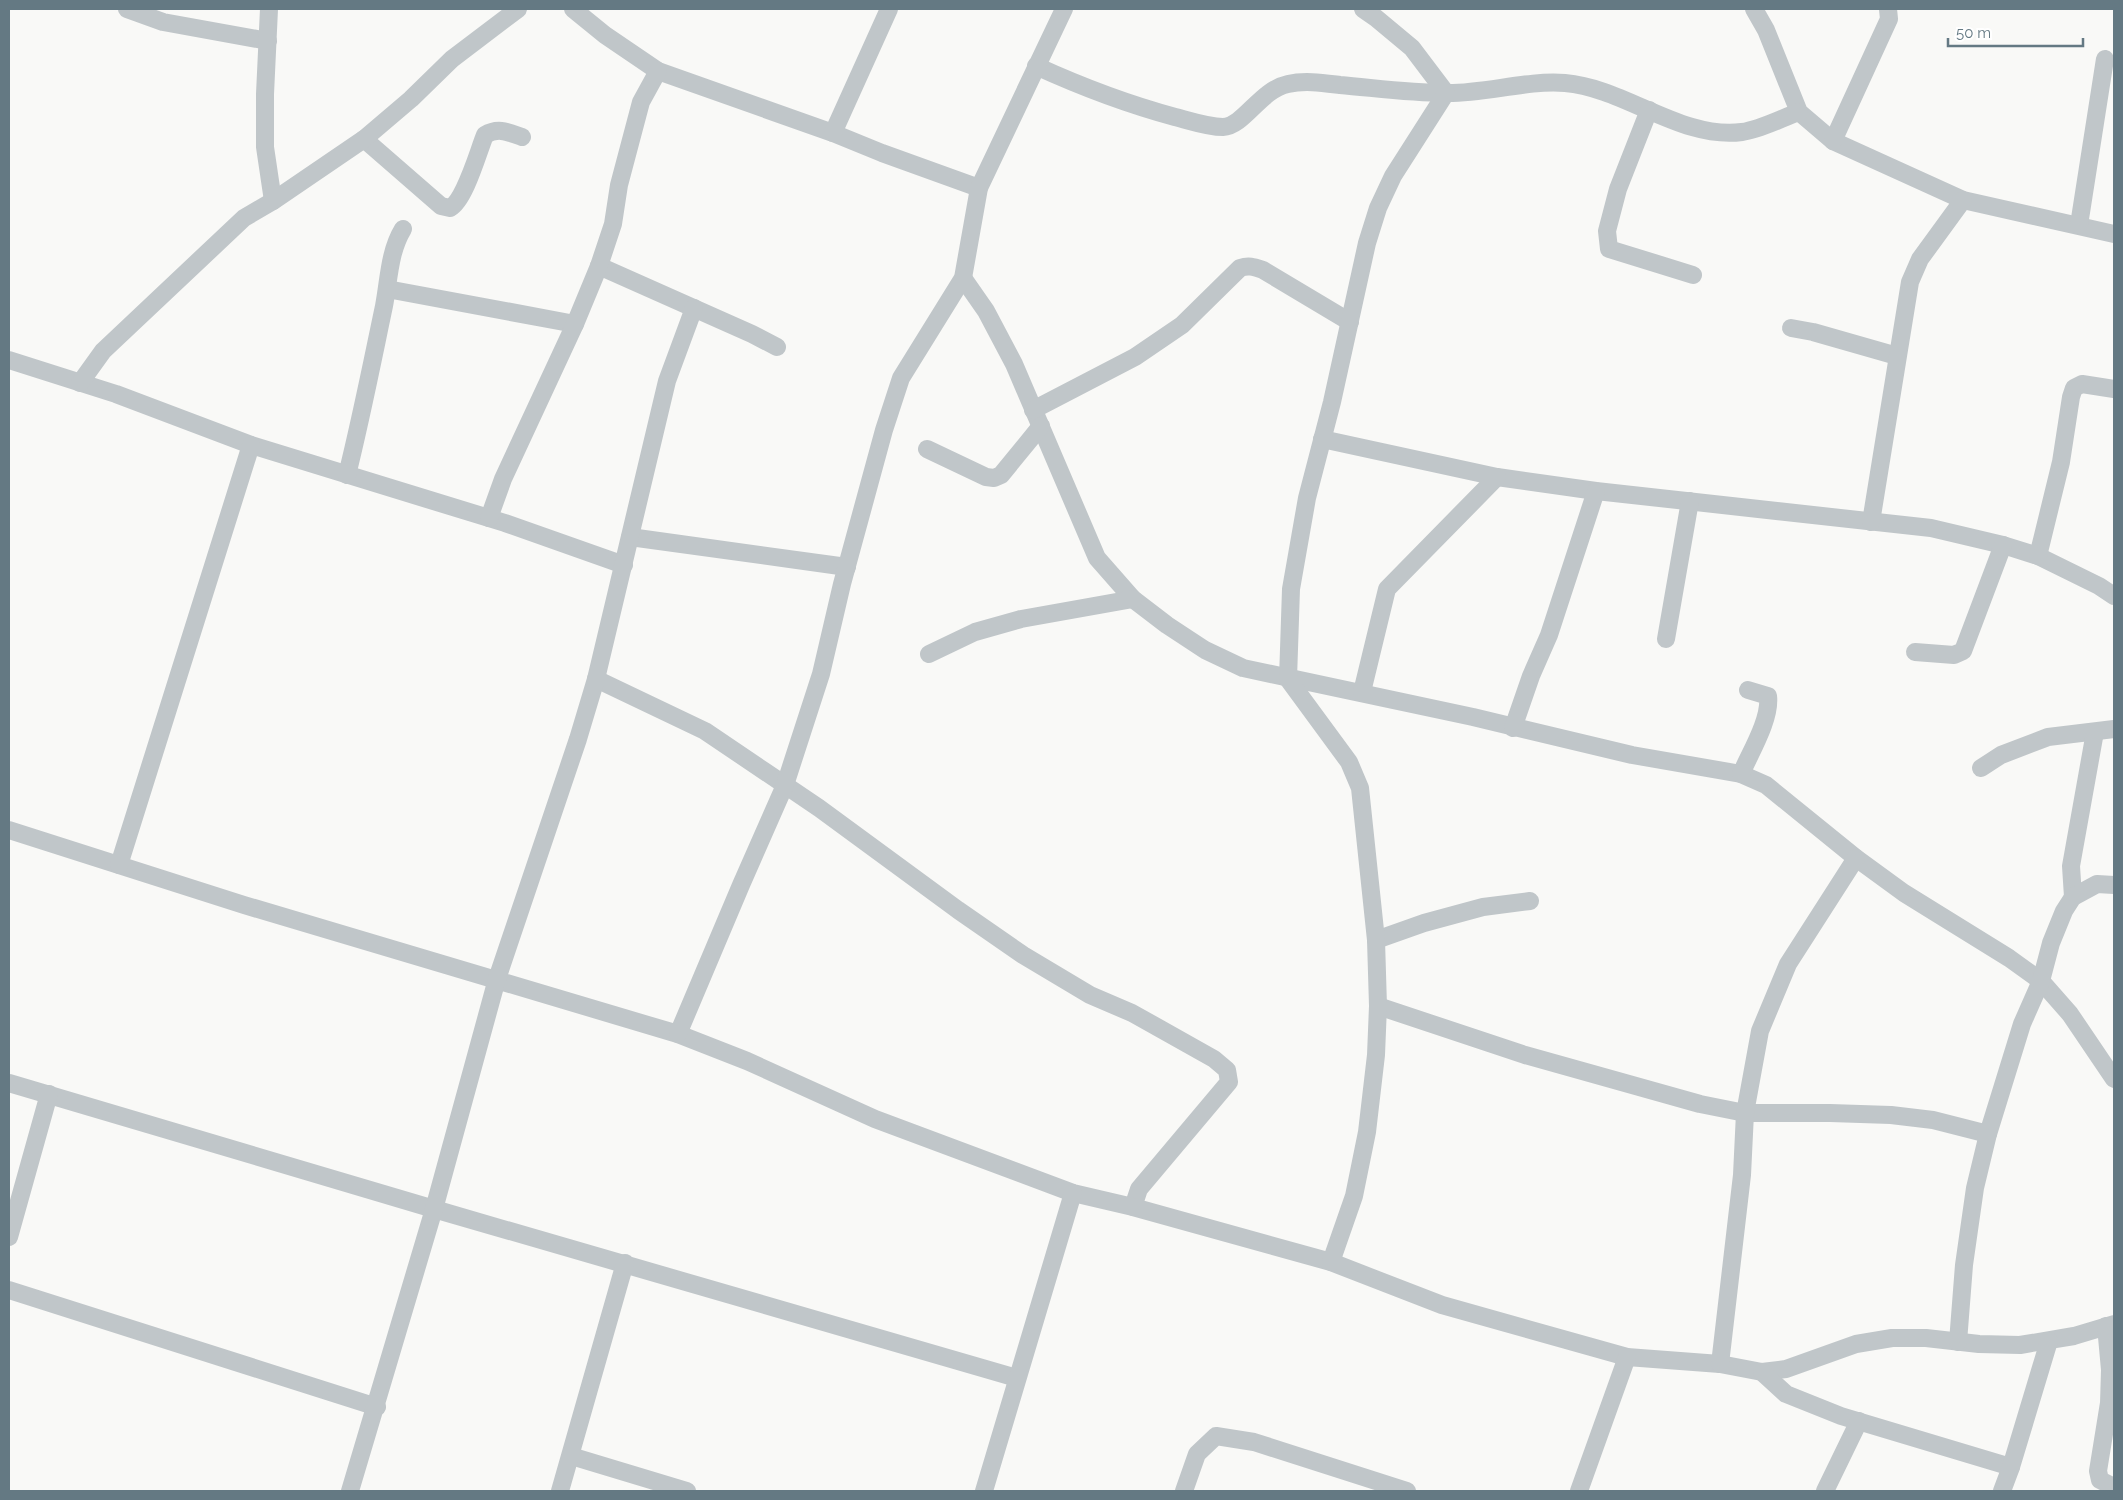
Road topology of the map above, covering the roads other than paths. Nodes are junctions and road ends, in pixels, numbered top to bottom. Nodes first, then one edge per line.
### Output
1 (127, 9) edge
2 (269, 9) edge
3 (518, 9) edge
4 (889, 9) edge
5 (1064, 9) edge
6 (1363, 9) edge
7 (1754, 9) edge
8 (1888, 9) edge
9 (576, 10) edge
10 (268, 41) junction
11 (2105, 59) dead end
12 (1036, 66) junction
13 (658, 71) junction
14 (1446, 93) junction
15 (1649, 110) junction
16 (1798, 112) junction
17 (833, 132) junction
18 (522, 137) dead end
19 (364, 140) junction
20 (1833, 141) junction
21 (979, 188) junction
22 (1963, 200) junction
23 (273, 202) junction
24 (2079, 226) junction
25 (403, 229) dead end
26 (2114, 234) edge
27 (599, 266) junction
28 (1693, 275) dead end
29 (963, 278) junction
30 (388, 289) junction
31 (694, 308) junction
32 (1350, 322) junction
33 (575, 324) junction
34 (1791, 328) dead end
35 (777, 347) dead end
36 (1897, 356) junction
37 (9, 360) edge
38 (80, 383) junction
39 (2114, 389) edge
40 (1033, 410) junction
41 (1041, 426) junction
42 (1322, 439) junction
43 (251, 446) junction
44 (927, 449) dead end
45 (347, 475) junction
46 (1497, 477) junction
47 (1596, 491) junction
48 (1690, 501) junction
49 (489, 518) junction
50 (1871, 522) junction
51 (630, 537) junction
52 (2003, 545) junction
53 (2038, 556) junction
54 (624, 565) junction
55 (847, 567) junction
56 (2114, 596) edge
57 (1133, 599) junction
58 (1666, 639) dead end
59 (1915, 652) dead end
60 (929, 654) dead end
61 (596, 679) junction
62 (1288, 679) junction
63 (1748, 690) dead end
64 (1362, 692) junction
65 (1513, 728) junction
66 (2114, 729) edge
67 (2095, 732) junction
68 (1981, 768) dead end
69 (1741, 774) junction
70 (785, 785) junction
71 (9, 830) edge
72 (1856, 858) junction
73 (119, 865) junction
74 (2114, 885) edge
75 (2073, 897) junction
76 (1530, 901) dead end
77 (1376, 940) junction
78 (497, 979) junction
79 (2041, 982) junction
80 (1378, 1006) junction
81 (678, 1034) junction
82 (2114, 1079) edge
83 (9, 1083) edge
84 (49, 1094) junction
85 (1746, 1113) junction
86 (1988, 1134) junction
87 (1073, 1193) junction
88 (1133, 1207) junction
89 (434, 1209) junction
90 (9, 1237) edge
91 (1331, 1262) junction
92 (625, 1264) junction
93 (9, 1290) edge
94 (2110, 1325) edge
95 (2050, 1341) junction
96 (1958, 1342) junction
97 (1627, 1357) junction
98 (1720, 1364) junction
99 (1762, 1372) junction
100 (1017, 1378) junction
101 (377, 1407) junction
102 (1859, 1421) junction
103 (571, 1456) junction
104 (2012, 1467) junction
105 (2114, 1487) edge
106 (350, 1491) edge
107 (560, 1491) edge
108 (687, 1491) edge
109 (984, 1491) edge
110 (1184, 1491) edge
111 (1406, 1491) edge
112 (1579, 1491) edge
113 (1825, 1491) edge
114 (2002, 1491) edge

1 - 10 street
2 - 10 street
3 - 19 street
4 - 17 street
5 - 12 street
6 - 14 street
7 - 16 street
8 - 20 street
9 - 13 street
10 - 23 street
11 - 24 street
12 - 14 street
12 - 21 street
13 - 17 street
13 - 27 street
14 - 15 street
14 - 32 street
15 - 16 street
15 - 28 street
16 - 20 street
17 - 21 street
18 - 19 street
19 - 23 street
20 - 22 street
21 - 29 street
22 - 24 street
22 - 36 street
23 - 38 street
24 - 26 street
25 - 30 street
27 - 31 street
27 - 33 street
29 - 40 street
29 - 55 street
30 - 33 street
30 - 45 street
31 - 35 street
31 - 51 street
32 - 40 street
32 - 42 street
33 - 49 street
34 - 36 street
36 - 50 street
37 - 38 street
38 - 43 street
39 - 53 street
40 - 41 street
41 - 44 street
41 - 57 street
42 - 46 street
42 - 62 street
43 - 45 street
43 - 73 street
45 - 49 street
46 - 47 street
46 - 64 street
47 - 48 street
47 - 65 street
48 - 50 street
48 - 58 street
49 - 54 street
50 - 52 street
51 - 54 street
51 - 55 street
52 - 53 street
52 - 59 street
53 - 56 street
54 - 61 street
55 - 70 street
57 - 60 street
57 - 62 street
61 - 70 street
61 - 78 street
62 - 64 street
62 - 77 street
63 - 69 street
64 - 65 street
65 - 69 street
66 - 67 street
67 - 68 street
67 - 75 street
69 - 72 street
70 - 81 street
70 - 88 street
71 - 73 street
72 - 79 street
72 - 85 street
73 - 78 street
74 - 75 street
75 - 79 street
76 - 77 street
77 - 80 street
78 - 81 street
78 - 89 street
79 - 82 street
79 - 86 street
80 - 85 street
80 - 91 street
81 - 87 street
83 - 84 street
84 - 89 street
84 - 90 street
85 - 86 street
85 - 98 street
86 - 96 street
87 - 88 street
87 - 100 street
88 - 91 street
89 - 92 street
89 - 101 street
91 - 97 street
92 - 100 street
92 - 103 street
93 - 101 street
94 - 95 street
94 - 105 street
95 - 96 street
95 - 104 street
96 - 99 street
97 - 98 street
97 - 112 street
98 - 99 street
99 - 102 street
100 - 109 street
101 - 106 street
102 - 104 street
102 - 113 street
103 - 107 street
103 - 108 street
104 - 114 street
110 - 111 street

